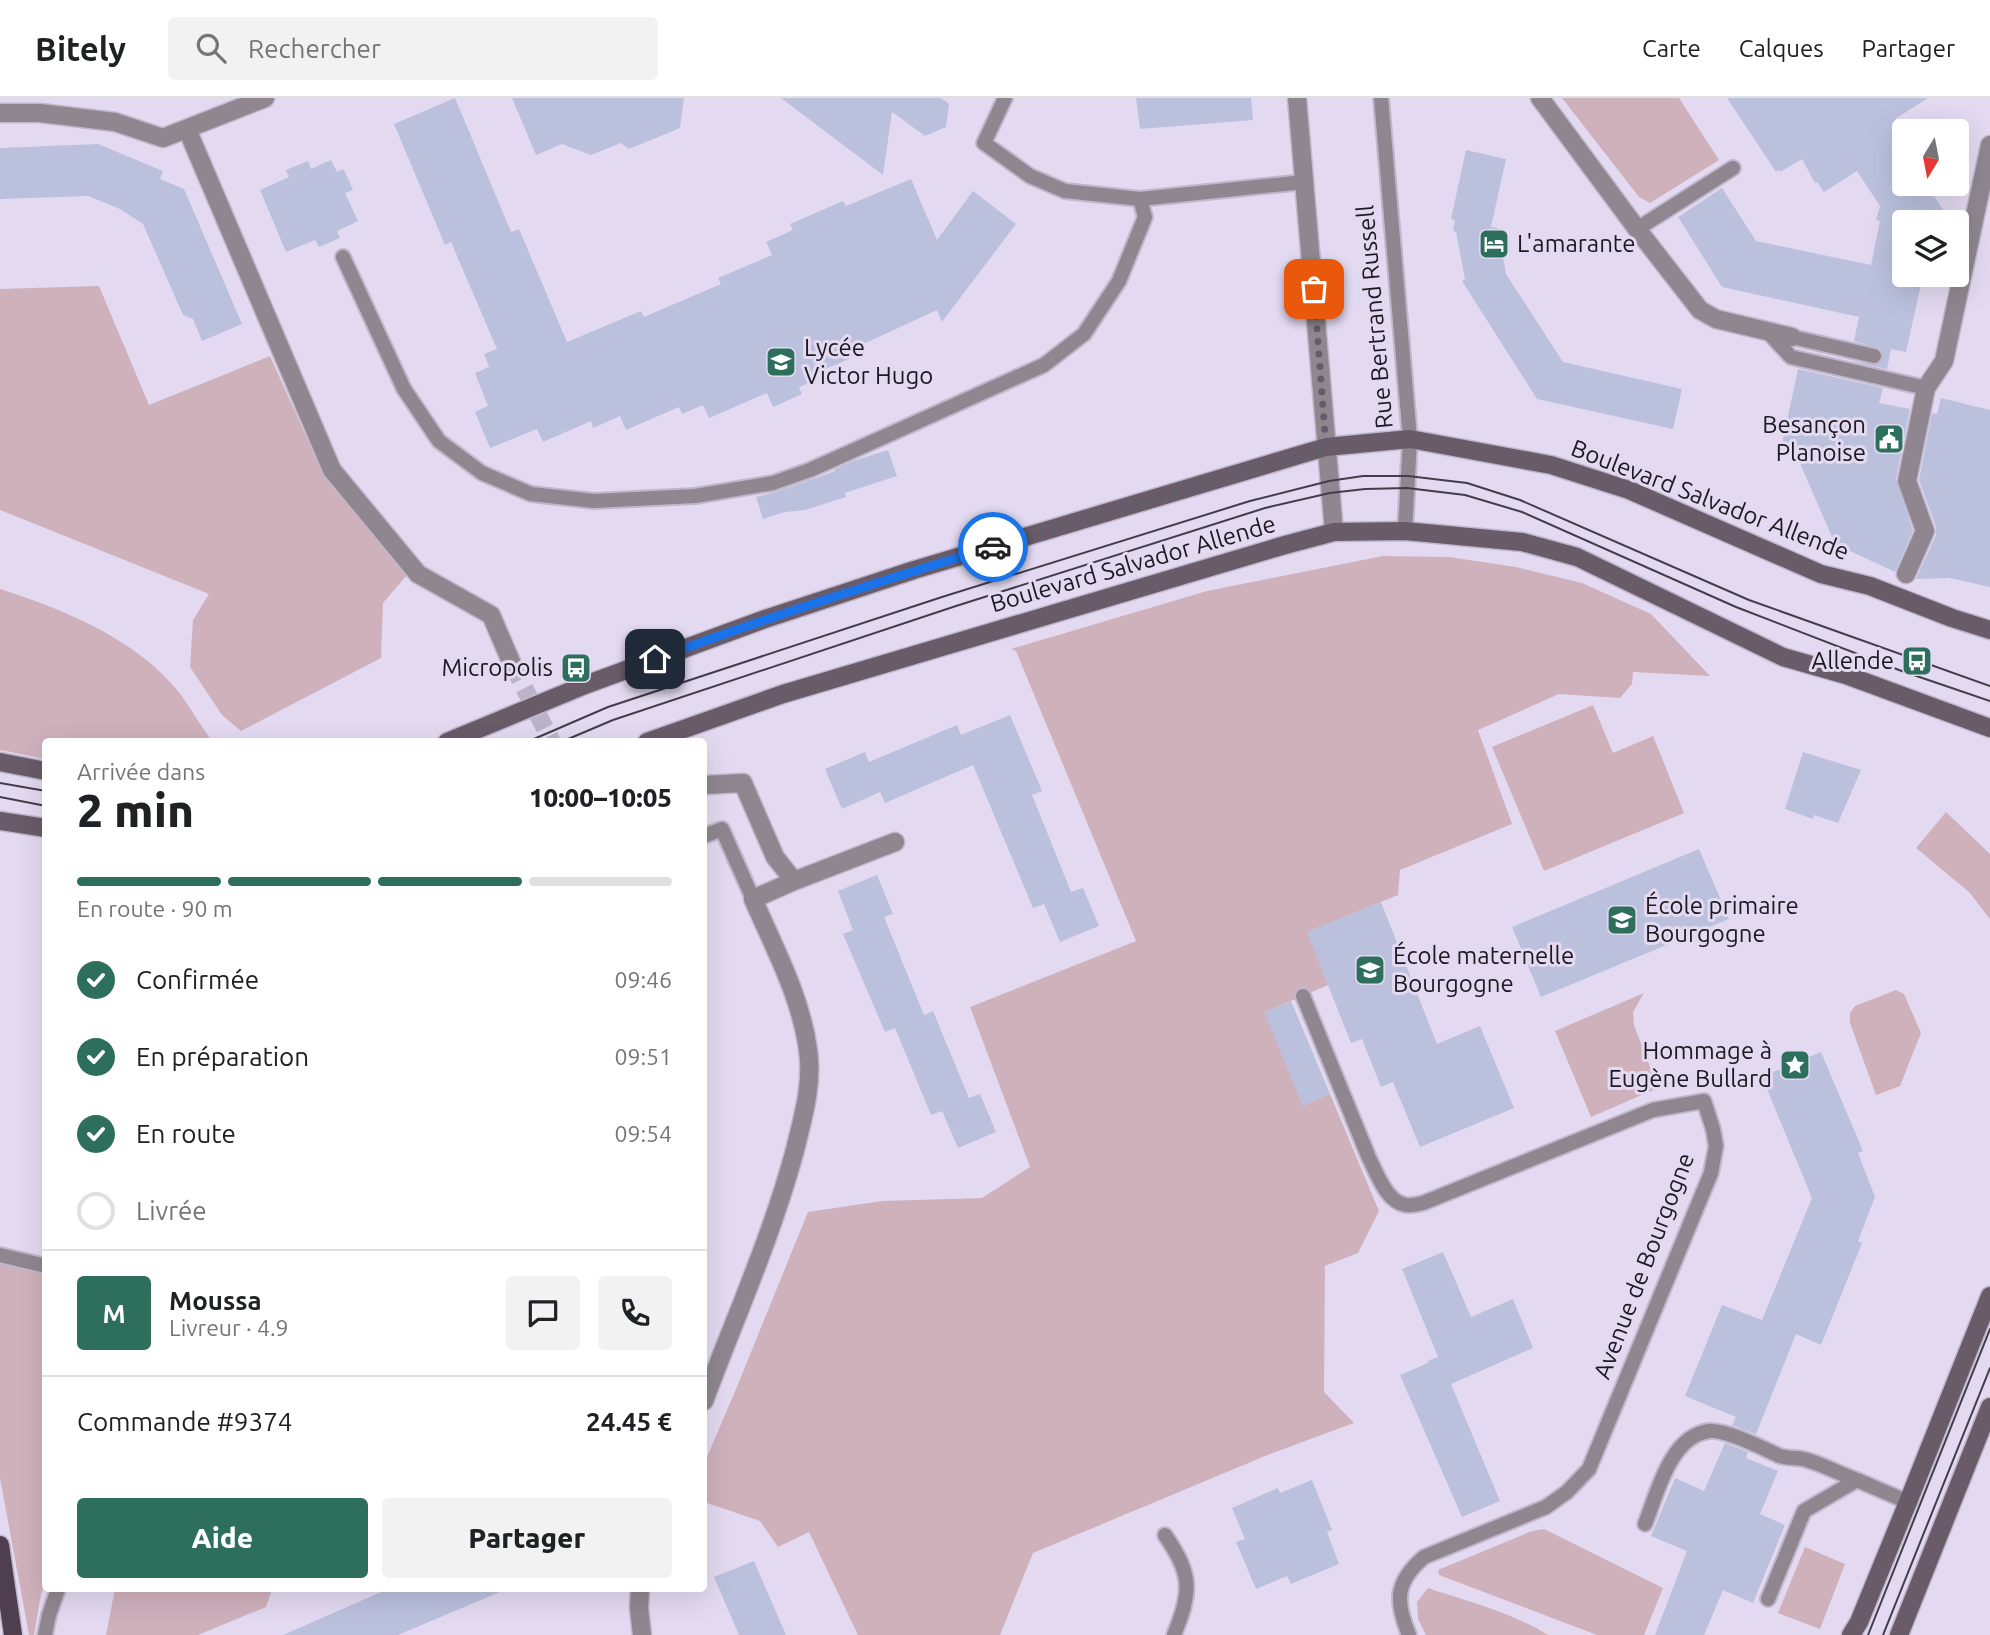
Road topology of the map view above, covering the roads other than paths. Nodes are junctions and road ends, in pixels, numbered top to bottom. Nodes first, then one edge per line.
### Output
1 (265, 98) edge
2 (1005, 98) edge
3 (1297, 98) edge
4 (1381, 98) edge
5 (1540, 98) edge
6 (0, 113) edge
7 (187, 129) junction
8 (1990, 145) edge
9 (1733, 168) dead end
10 (1304, 182) junction
11 (1140, 198) junction
12 (1637, 229) junction
13 (343, 257) dead end
14 (1768, 332) junction
15 (1791, 337) joint
16 (1874, 356) dead end
17 (1926, 388) junction
18 (1410, 439) junction
19 (1326, 447) junction
20 (1405, 531) junction
21 (1334, 532) junction
22 (1906, 574) dead end
23 (1990, 630) edge
24 (512, 664) tunnel mouth
25 (1990, 727) edge
26 (457, 738) edge
27 (659, 738) edge
28 (0, 762) edge
29 (42, 770) edge
30 (707, 785) edge
31 (0, 821) edge
32 (42, 827) edge
33 (707, 835) edge
34 (895, 842) dead end
35 (794, 881) junction
36 (753, 899) junction
37 (1303, 996) dead end
38 (0, 1255) edge
39 (42, 1265) edge
40 (1990, 1296) edge
41 (707, 1385) edge
42 (1990, 1407) edge
43 (1857, 1480) junction
44 (1908, 1502) junction
45 (1645, 1524) dead end
46 (1165, 1535) dead end
47 (0, 1545) edge
48 (57, 1592) edge
49 (640, 1592) edge
50 (1768, 1599) dead end
51 (13, 1635) edge
52 (45, 1635) edge
53 (642, 1635) edge
54 (1174, 1635) edge
55 (1409, 1635) edge
56 (1851, 1635) edge
57 (1899, 1635) edge

1 - 7 street
2 - 11 lane
3 - 10 street
4 - 18 lane, Rue Bertrand Russell
5 - 12 street
6 - 7 street
7 - 24 street
8 - 17 street
9 - 12 lane
10 - 11 lane
10 - 19 street
11 - 13 lane
12 - 14 street
14 - 15 street
14 - 17 lane
15 - 16 lane
17 - 22 street
18 - 19 street, Boulevard Salvador Allende
18 - 20 lane, Rue Bertrand Russell
18 - 23 street, Boulevard Salvador Allende
19 - 21 street
19 - 26 street, Boulevard Salvador Allende
20 - 21 street, Boulevard Salvador Allende
20 - 25 street, Boulevard Salvador Allende
21 - 27 street, Boulevard Salvador Allende
28 - 29 street
30 - 35 street
31 - 32 street
33 - 36 lane
34 - 35 street
35 - 36 street
36 - 41 street
37 - 55 lane, Avenue de Bourgogne
38 - 39 lane
40 - 44 street
42 - 57 street
43 - 44 lane
43 - 45 lane
43 - 50 lane
44 - 56 street
46 - 54 lane
47 - 51 main road
48 - 52 lane
49 - 53 street

